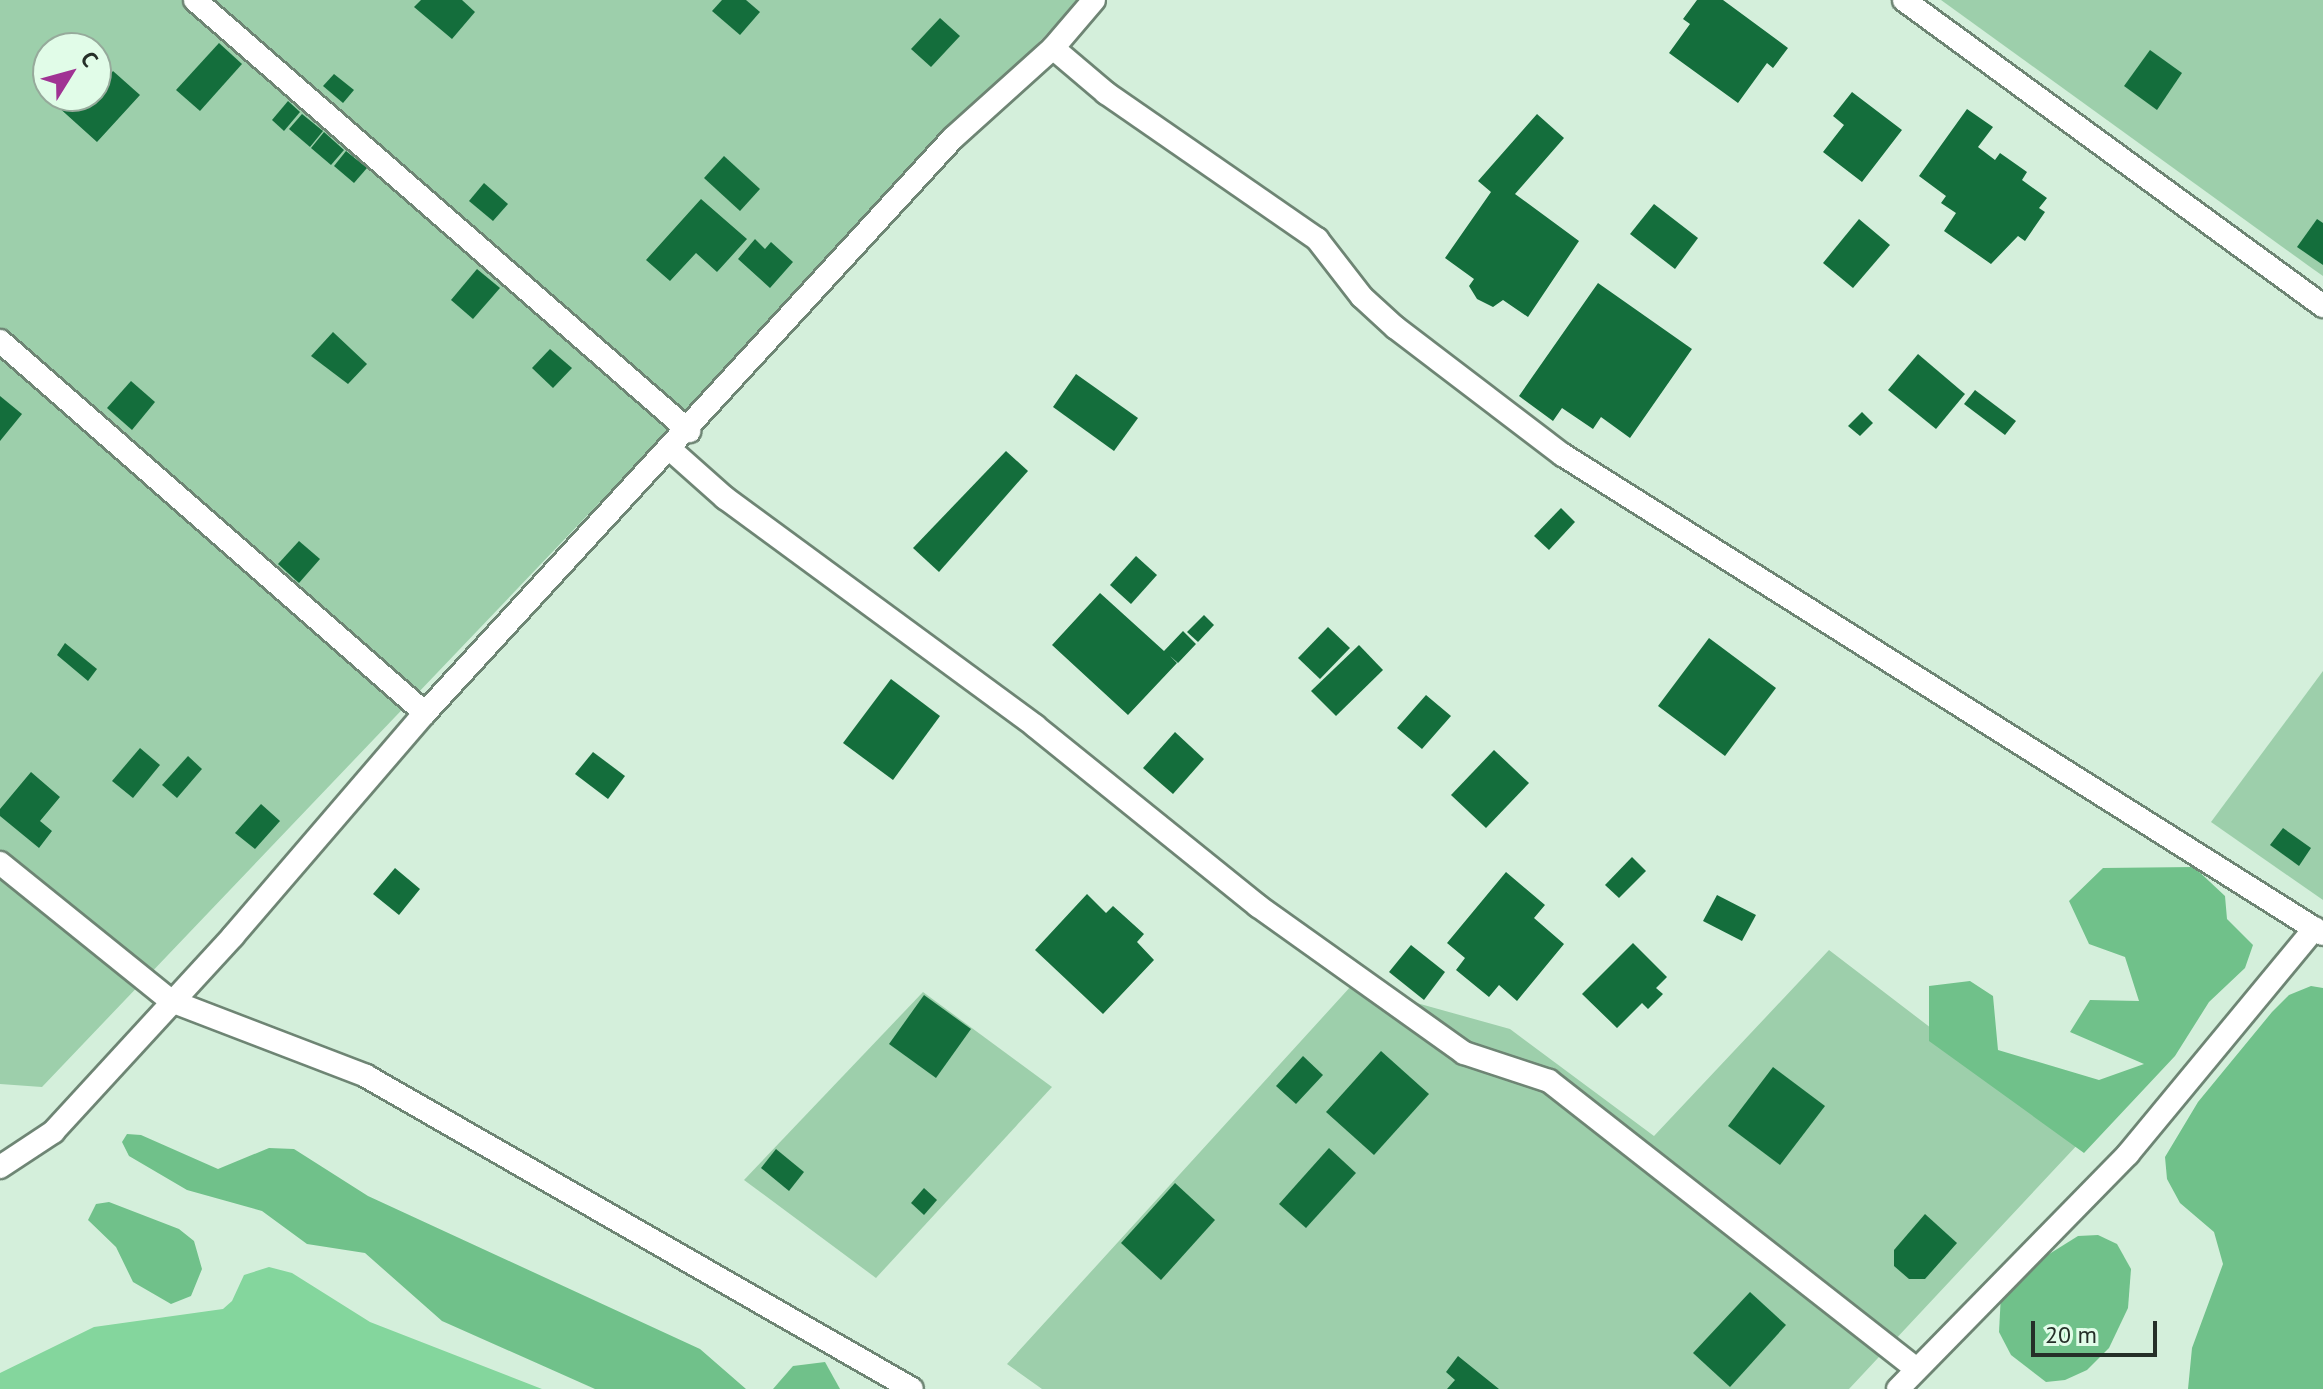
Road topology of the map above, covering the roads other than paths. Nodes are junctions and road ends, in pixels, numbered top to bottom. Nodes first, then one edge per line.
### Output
1 (195, 0) edge
2 (1094, 0) edge
3 (1904, 0) edge
4 (1053, 48) junction
5 (2323, 306) edge
6 (0, 341) edge
7 (689, 431) junction
8 (670, 449) junction
9 (425, 713) junction
10 (0, 863) edge
11 (2319, 931) edge
12 (171, 1001) junction
13 (0, 1167) edge
14 (1915, 1368) junction
15 (912, 1389) edge
16 (1898, 1389) edge

1 - 7 lane
2 - 4 lane
3 - 5 lane
4 - 7 lane
4 - 11 lane
6 - 9 lane
7 - 8 lane
8 - 9 lane
8 - 14 lane
9 - 12 lane
10 - 12 lane
11 - 14 lane
12 - 13 lane
12 - 15 lane
14 - 16 lane

